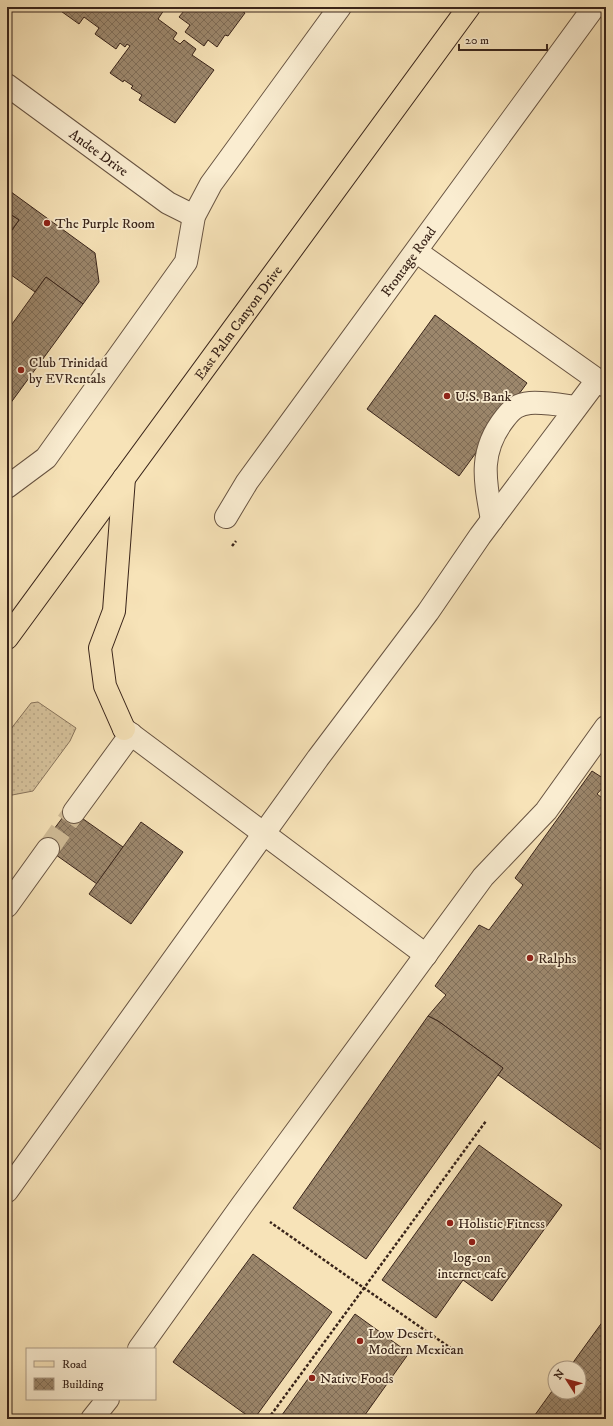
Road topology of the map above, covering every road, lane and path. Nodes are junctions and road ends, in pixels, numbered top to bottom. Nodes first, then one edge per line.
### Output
1 (340, 7) edge
2 (469, 7) edge
3 (594, 7) edge
4 (7, 85) edge
5 (194, 216) junction
6 (417, 252) junction
7 (602, 383) edge
8 (576, 407) junction
9 (124, 478) junction
10 (7, 487) edge
11 (226, 517) dead end
12 (492, 520) junction
13 (7, 638) edge
14 (606, 728) edge
15 (128, 731) junction
16 (74, 812) tunnel mouth
17 (264, 834) junction
18 (48, 849) tunnel mouth
19 (7, 906) edge
20 (426, 956) junction
21 (486, 1121) dead end
22 (7, 1192) edge
23 (270, 1222) dead end
24 (364, 1288) junction
25 (140, 1348) edge
26 (452, 1349) dead end
27 (107, 1400) edge
28 (92, 1419) edge
29 (268, 1419) edge

1 - 5 street
2 - 9 main road, East Palm Canyon Drive
3 - 6 street, Frontage Road
4 - 5 street, Andee Drive
5 - 10 street
6 - 7 street
6 - 11 street, Frontage Road
7 - 8 street
8 - 12 street
8 - 12 street
9 - 13 main road, East Palm Canyon Drive
9 - 15 main road
12 - 17 street
14 - 20 street
15 - 16 street
15 - 17 street
17 - 20 street
17 - 22 street
18 - 19 street
20 - 25 street
21 - 24 path
23 - 24 path
24 - 26 path
24 - 29 path
27 - 28 street

